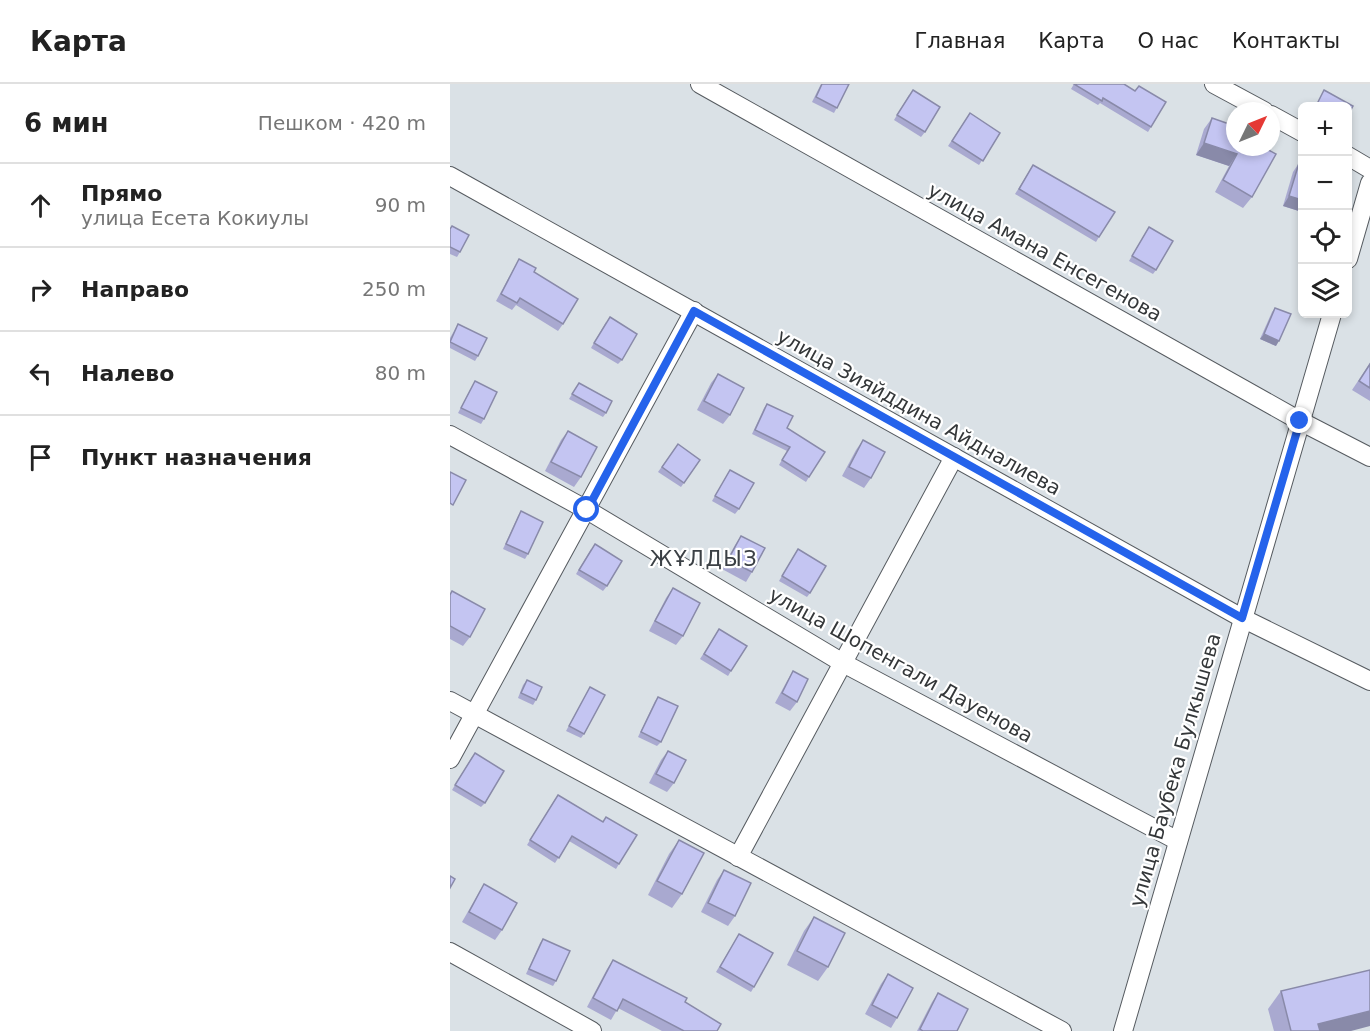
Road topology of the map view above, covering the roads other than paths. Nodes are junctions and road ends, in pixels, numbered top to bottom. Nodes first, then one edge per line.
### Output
1 (700, 84) edge
2 (1214, 84) edge
3 (1247, 102) edge
4 (1280, 120) edge
5 (1298, 130) edge
6 (1352, 159) edge
7 (1370, 169) edge
8 (450, 176) edge
9 (1370, 183) edge
10 (1352, 242) edge
11 (694, 311) junction
12 (1331, 318) edge
13 (1300, 421) junction
14 (450, 435) edge
15 (1370, 456) edge
16 (954, 457) junction
17 (587, 510) junction
18 (1242, 618) junction
19 (843, 663) junction
20 (1370, 681) edge
21 (450, 701) edge
22 (474, 715) junction
23 (450, 759) edge
24 (1178, 841) junction
25 (738, 857) junction
26 (450, 952) edge
27 (592, 1031) edge
28 (1062, 1031) edge
29 (1123, 1031) edge

1 - 13 street, улица Амана Енсегенова
2 - 3 street
4 - 5 street
6 - 7 street
8 - 11 street, улица Зияйддина Айдналиева
9 - 10 street
11 - 16 street, улица Зияйддина Айдналиева
11 - 17 street
12 - 13 street, улица Баубека Булкышева
13 - 15 street, улица Амана Енсегенова
13 - 18 street, улица Баубека Булкышева
14 - 17 street, улица Шопенгали Дауенова
16 - 18 street, улица Зияйддина Айдналиева
16 - 19 street
17 - 19 street, улица Шопенгали Дауенова
17 - 22 street
18 - 20 street, улица Зияйддина Айдналиева
18 - 24 street, улица Баубека Булкышева
19 - 24 street, улица Шопенгали Дауенова
19 - 25 street
21 - 22 street
22 - 23 street
22 - 25 street
24 - 29 street, улица Баубека Булкышева
25 - 28 street
26 - 27 street

